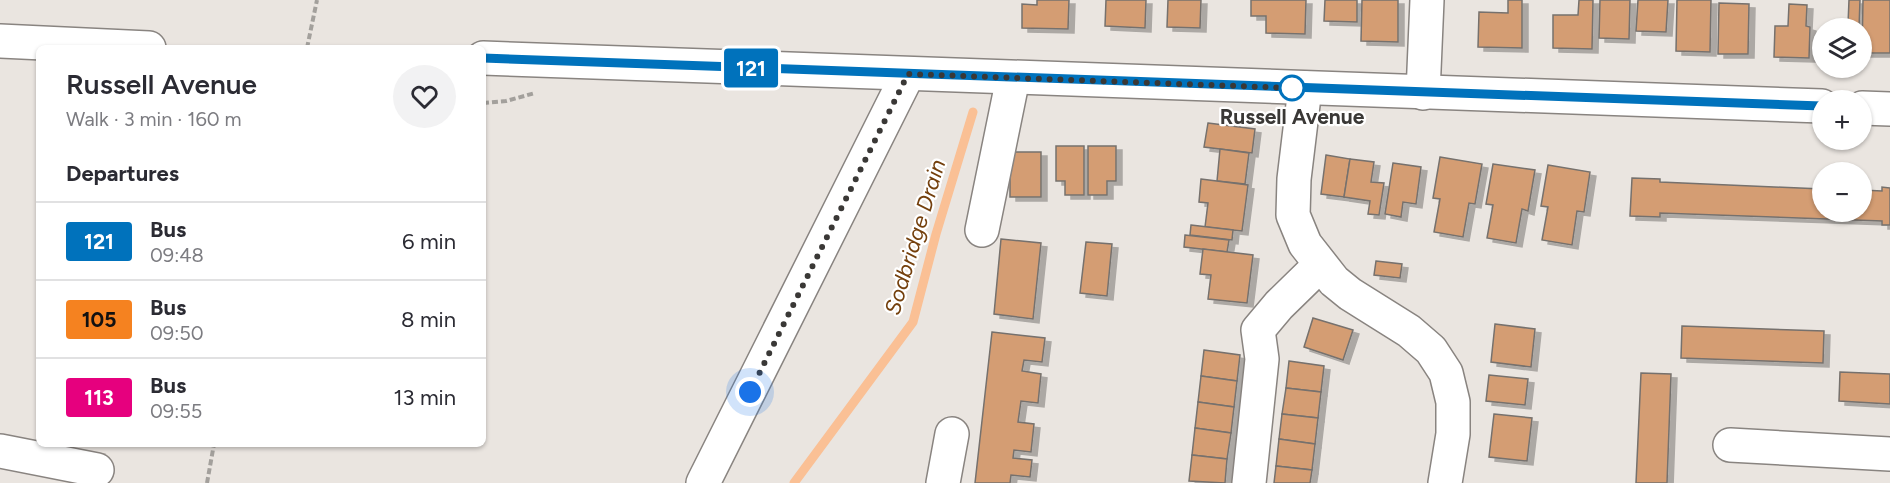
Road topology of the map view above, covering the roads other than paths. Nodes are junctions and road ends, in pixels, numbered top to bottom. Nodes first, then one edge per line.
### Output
1 (1427, 0) edge
2 (0, 40) edge
3 (93, 45) edge
4 (486, 58) edge
5 (908, 74) junction
6 (1013, 78) junction
7 (1305, 88) junction
8 (1423, 93) junction
9 (1812, 106) edge
10 (1872, 108) edge
11 (1890, 109) edge
12 (982, 230) dead end
13 (1320, 265) junction
14 (952, 434) dead end
15 (1730, 445) dead end
16 (0, 451) edge
17 (1890, 454) edge
18 (97, 470) dead end
19 (704, 483) edge
20 (943, 483) edge
21 (1249, 483) edge
22 (1445, 483) edge

1 - 8 street
2 - 3 street
4 - 5 street
5 - 6 street
5 - 19 street
6 - 7 street
6 - 12 street
7 - 8 street
7 - 13 street
8 - 9 street
10 - 11 street
13 - 21 street
13 - 22 street
14 - 20 street
15 - 17 street
16 - 18 street

